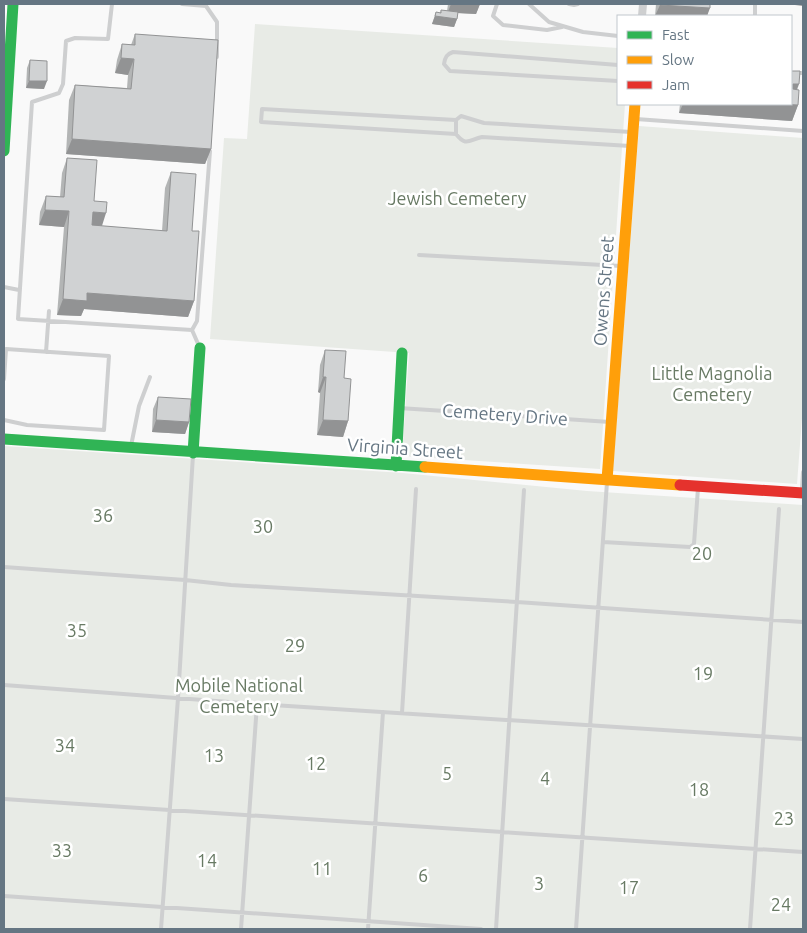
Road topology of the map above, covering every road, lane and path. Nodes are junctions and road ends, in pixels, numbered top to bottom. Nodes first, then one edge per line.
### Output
1 (13, 4) edge
2 (112, 4) edge
3 (182, 4) edge
4 (497, 4) edge
5 (529, 4) edge
6 (569, 4) edge
7 (578, 4) edge
8 (8, 22) edge
9 (564, 27) junction
10 (617, 36) edge
11 (217, 58) edge
12 (617, 64) edge
13 (617, 81) edge
14 (635, 105) edge
15 (634, 119) junction
16 (456, 120) junction
17 (803, 131) edge
18 (633, 132) junction
19 (456, 134) junction
20 (632, 146) junction
21 (210, 147) edge
22 (4, 151) edge
23 (419, 255) dead end
24 (623, 266) junction
25 (4, 287) edge
26 (19, 290) junction
27 (49, 311) dead end
28 (48, 320) junction
29 (192, 330) junction
30 (200, 348) joint
31 (46, 352) junction
32 (402, 353) dead end
33 (150, 377) dead end
34 (4, 379) edge
35 (399, 408) junction
36 (4, 420) edge
37 (612, 422) junction
38 (4, 439) edge
39 (131, 448) junction
40 (193, 453) junction
41 (396, 466) junction
42 (803, 472) edge
43 (607, 480) junction
44 (698, 486) junction
45 (416, 489) dead end
46 (524, 490) dead end
47 (802, 493) edge
48 (779, 509) dead end
49 (603, 542) junction
50 (4, 567) edge
51 (185, 580) junction
52 (408, 595) junction
53 (517, 602) junction
54 (599, 607) junction
55 (771, 620) junction
56 (803, 622) edge
57 (4, 685) edge
58 (178, 698) junction
59 (257, 704) junction
60 (383, 712) junction
61 (402, 713) junction
62 (510, 720) junction
63 (590, 725) junction
64 (763, 736) junction
65 (803, 739) edge
66 (4, 798) edge
67 (170, 810) junction
68 (248, 815) junction
69 (376, 823) junction
70 (502, 831) junction
71 (582, 836) junction
72 (756, 849) junction
73 (803, 852) edge
74 (4, 896) edge
75 (162, 908) junction
76 (242, 913) junction
77 (369, 922) junction
78 (161, 929) edge
79 (241, 929) edge
80 (368, 929) edge
81 (481, 929) edge
82 (496, 929) edge
83 (576, 929) edge
84 (750, 929) edge

1 - 8 street
2 - 26 lane
3 - 11 lane
4 - 9 lane
5 - 9 lane
6 - 7 lane
8 - 22 street
9 - 10 lane
12 - 13 lane
14 - 15 street, Owens Street
15 - 17 lane
15 - 18 street, Owens Street
16 - 18 lane
16 - 19 lane
16 - 19 lane
18 - 20 street, Owens Street
19 - 20 lane
20 - 24 street, Owens Street
21 - 29 lane
23 - 24 lane
24 - 37 street, Owens Street
25 - 26 lane
26 - 28 lane
27 - 28 lane
28 - 29 lane
28 - 31 lane
29 - 30 lane
30 - 40 street
31 - 34 lane
31 - 36 lane
32 - 35 street
33 - 39 lane
35 - 37 lane, Cemetery Drive
35 - 41 street
37 - 43 street, Owens Street
38 - 39 street, Virginia Street
39 - 40 street, Virginia Street
40 - 41 street, Virginia Street
40 - 51 lane
41 - 43 street, Virginia Street
42 - 47 lane
43 - 44 street, Virginia Street
43 - 49 lane
44 - 47 street, Virginia Street
44 - 49 lane
45 - 52 lane
46 - 53 lane
48 - 55 lane
49 - 54 lane
50 - 51 lane
51 - 52 lane
51 - 58 lane
52 - 53 lane
52 - 61 lane
53 - 54 lane
53 - 62 lane
54 - 55 lane
54 - 63 lane
55 - 56 lane
55 - 64 lane
57 - 58 lane
58 - 59 lane
58 - 67 lane
59 - 60 lane
59 - 68 lane
60 - 61 lane
60 - 69 lane
61 - 62 lane
62 - 63 lane
62 - 70 lane
63 - 64 lane
63 - 71 lane
64 - 65 lane
64 - 72 lane
66 - 67 lane
67 - 68 lane
67 - 75 lane
68 - 69 lane
68 - 76 lane
69 - 70 lane
69 - 77 lane
70 - 71 lane
70 - 82 lane
71 - 72 lane
71 - 83 lane
72 - 73 lane
72 - 84 lane
74 - 75 lane
75 - 76 lane
75 - 78 lane
76 - 77 lane
76 - 79 lane
77 - 80 lane
77 - 81 lane

